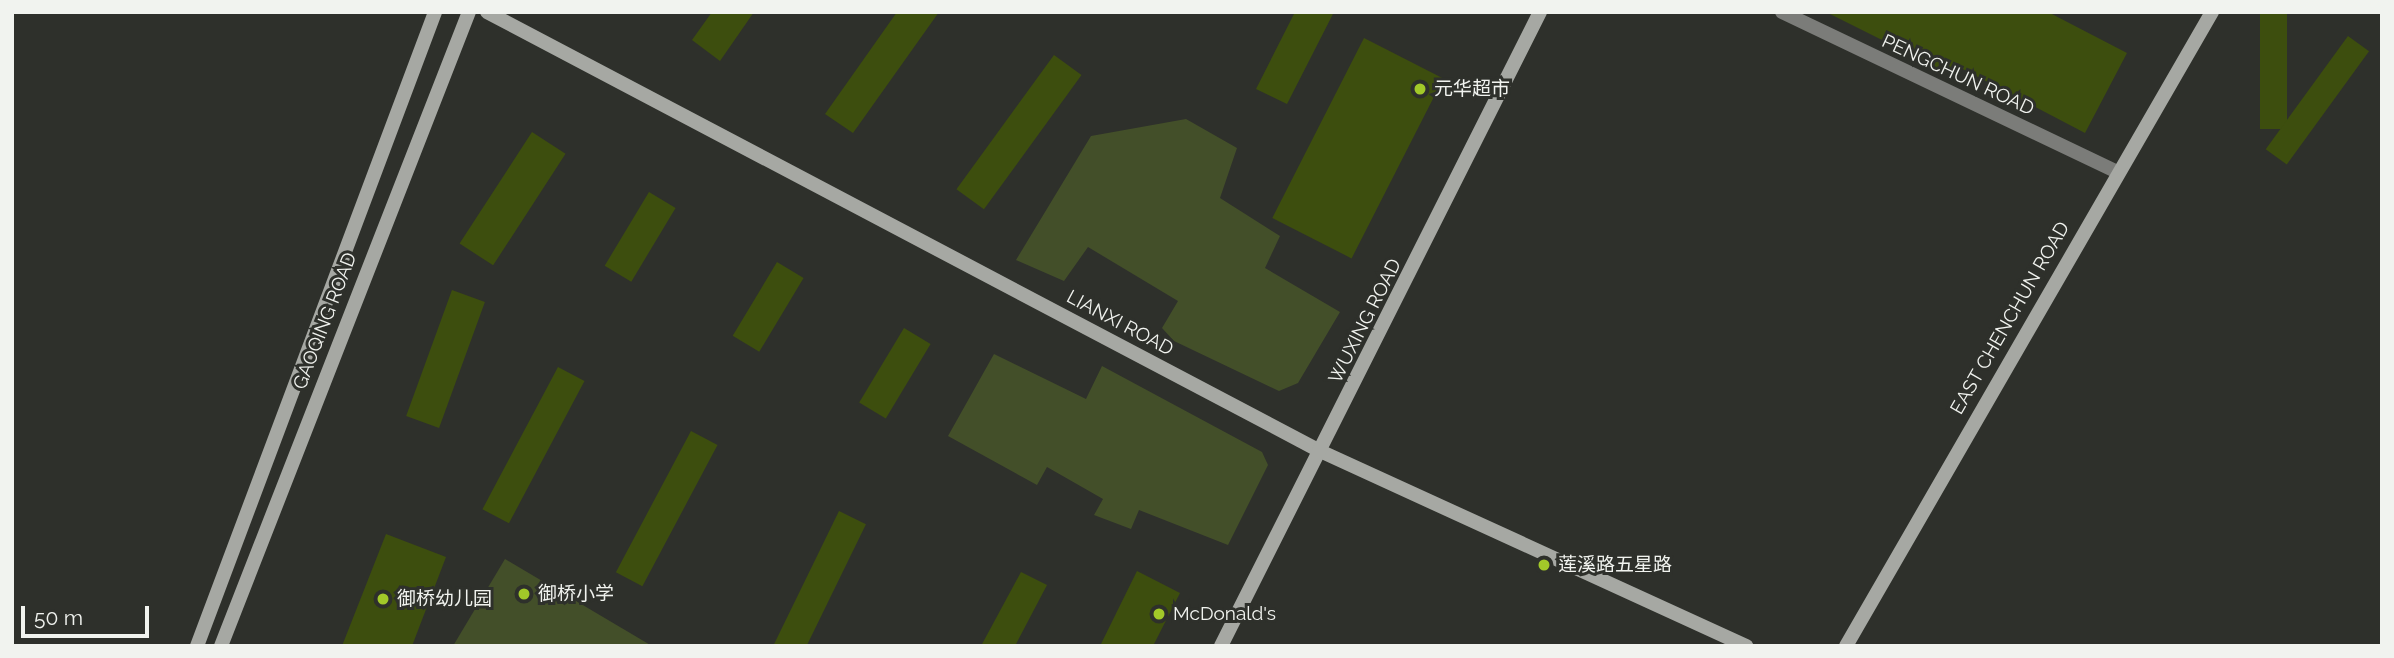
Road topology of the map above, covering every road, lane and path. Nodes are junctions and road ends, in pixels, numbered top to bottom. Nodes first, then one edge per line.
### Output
1 (435, 12) edge
2 (469, 12) edge
3 (487, 12) edge
4 (1540, 12) edge
5 (1782, 12) edge
6 (2212, 12) edge
7 (2117, 172) junction
8 (1320, 451) junction
9 (197, 646) edge
10 (220, 646) edge
11 (1221, 646) edge
12 (1746, 646) edge
13 (1846, 646) edge

1 - 9 street, GAOQING ROAD
2 - 10 street, GAOQING ROAD
3 - 8 street, LIANXI ROAD
4 - 8 street, WUXING ROAD
5 - 7 street, PENGCHUN ROAD
6 - 7 street, EAST CHENCHUN ROAD
7 - 13 street, EAST CHENCHUN ROAD
8 - 11 street, WUXING ROAD
8 - 12 street, LIANXI ROAD

